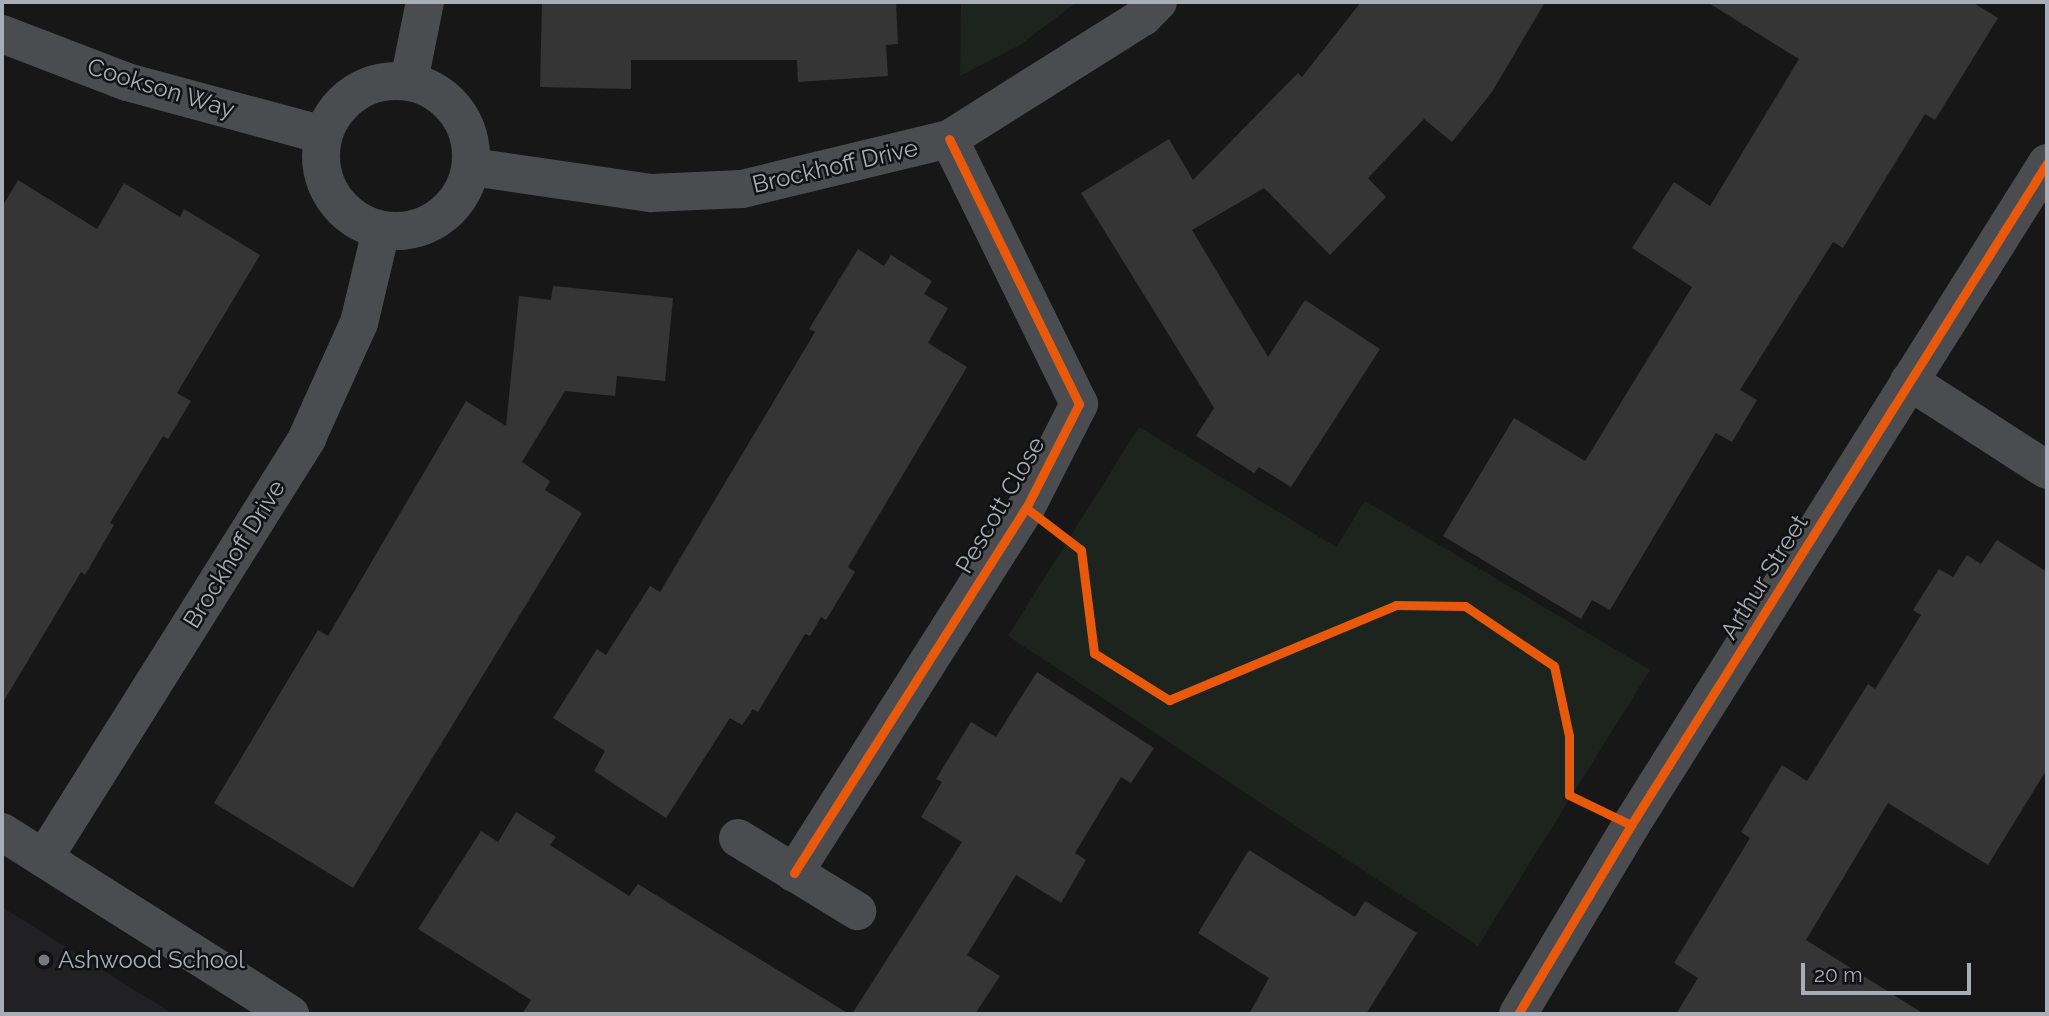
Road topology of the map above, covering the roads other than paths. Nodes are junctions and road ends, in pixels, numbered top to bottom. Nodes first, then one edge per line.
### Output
1 (425, 2) edge
2 (1158, 2) edge
3 (2, 34) edge
4 (409, 81) junction
5 (323, 135) junction
6 (949, 139) junction
7 (2047, 163) edge
8 (472, 167) junction
9 (381, 231) junction
10 (1909, 381) junction
11 (2047, 470) edge
12 (2, 832) edge
13 (738, 838) dead end
14 (44, 858) junction
15 (794, 873) junction
16 (857, 911) dead end
17 (289, 1014) edge
18 (1518, 1014) edge

1 - 4 street
2 - 6 street, Brockhoff Drive
3 - 5 street, Cookson Way
4 - 5 street
4 - 8 street
5 - 9 street
6 - 8 street, Brockhoff Drive
6 - 15 street, Pescott Close
7 - 10 street, Arthur Street
8 - 9 street
9 - 14 street, Brockhoff Drive
10 - 11 street
10 - 18 street, Arthur Street
12 - 14 street
13 - 15 street
14 - 17 street
15 - 16 street

